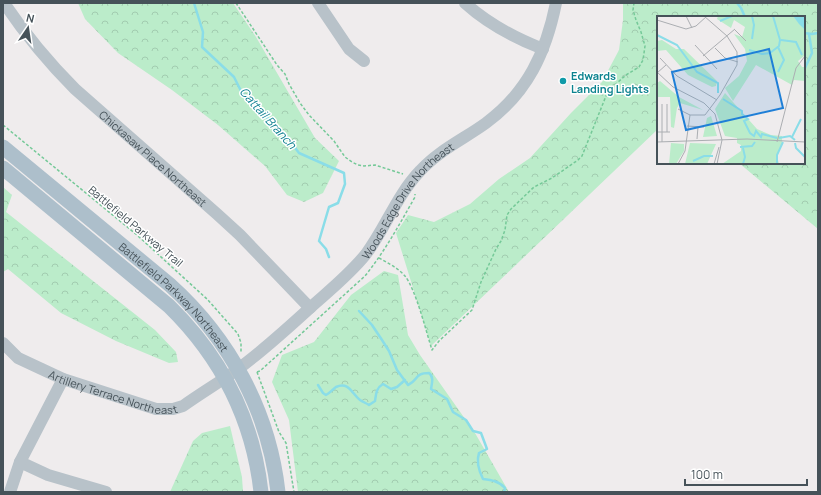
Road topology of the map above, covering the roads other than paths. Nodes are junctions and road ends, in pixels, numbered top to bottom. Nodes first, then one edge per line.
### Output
1 (4, 3) edge
2 (318, 3) edge
3 (465, 3) edge
4 (556, 3) edge
5 (543, 49) junction
6 (364, 61) dead end
7 (3, 147) edge
8 (3, 168) edge
9 (310, 308) junction
10 (3, 343) edge
11 (238, 369) junction
12 (226, 378) junction
13 (63, 379) junction
14 (20, 462) junction
15 (10, 492) edge
16 (103, 492) edge
17 (261, 492) edge
18 (278, 492) edge

1 - 9 street, Chickasaw Place Northeast
2 - 6 street
3 - 5 street
4 - 5 street, Woods Edge Drive Northeast
5 - 9 street, Woods Edge Drive Northeast
7 - 11 main road, Battlefield Parkway Northeast
8 - 12 main road, Battlefield Parkway Northeast
9 - 11 street, Woods Edge Drive Northeast
10 - 13 street, Artillery Terrace Northeast
11 - 12 street, Woods Edge Drive Northeast
11 - 18 main road, Battlefield Parkway Northeast
12 - 13 street, Artillery Terrace Northeast
12 - 17 main road, Battlefield Parkway Northeast
13 - 14 street
14 - 15 street
14 - 16 street

